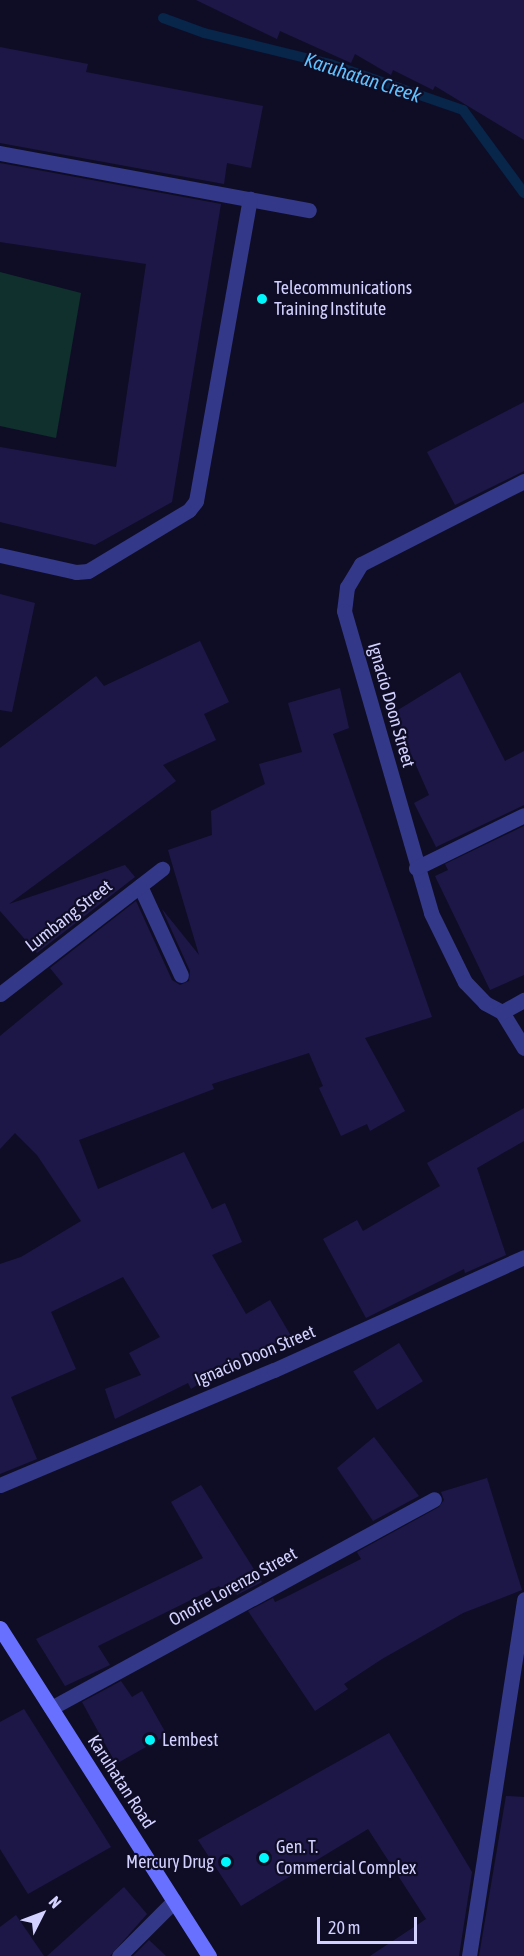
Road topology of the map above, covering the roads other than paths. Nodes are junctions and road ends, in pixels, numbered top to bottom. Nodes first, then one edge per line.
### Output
1 (0, 153) edge
2 (250, 199) junction
3 (309, 210) dead end
4 (524, 481) edge
5 (0, 555) edge
6 (524, 815) edge
7 (416, 868) junction
8 (162, 869) dead end
9 (140, 886) junction
10 (181, 975) dead end
11 (0, 994) edge
12 (524, 1000) edge
13 (502, 1012) junction
14 (524, 1048) edge
15 (524, 1257) edge
16 (0, 1485) edge
17 (434, 1499) dead end
18 (524, 1599) edge
19 (0, 1628) edge
20 (51, 1708) junction
21 (174, 1901) junction
22 (119, 1956) edge
23 (209, 1956) edge
24 (469, 1956) edge

1 - 2 street
2 - 3 street
2 - 5 street
4 - 7 street, Ignacio Doon Street
6 - 7 street
7 - 13 street, Ignacio Doon Street
8 - 9 street, Lumbang Street
9 - 10 street
9 - 11 street, Lumbang Street
12 - 13 street
13 - 14 street, Ignacio Doon Street
15 - 16 street, Ignacio Doon Street
17 - 20 street, Onofre Lorenzo Street
18 - 24 street
19 - 20 main road, Karuhatan Road
20 - 21 main road, Karuhatan Road
21 - 22 street
21 - 23 main road, Karuhatan Road

